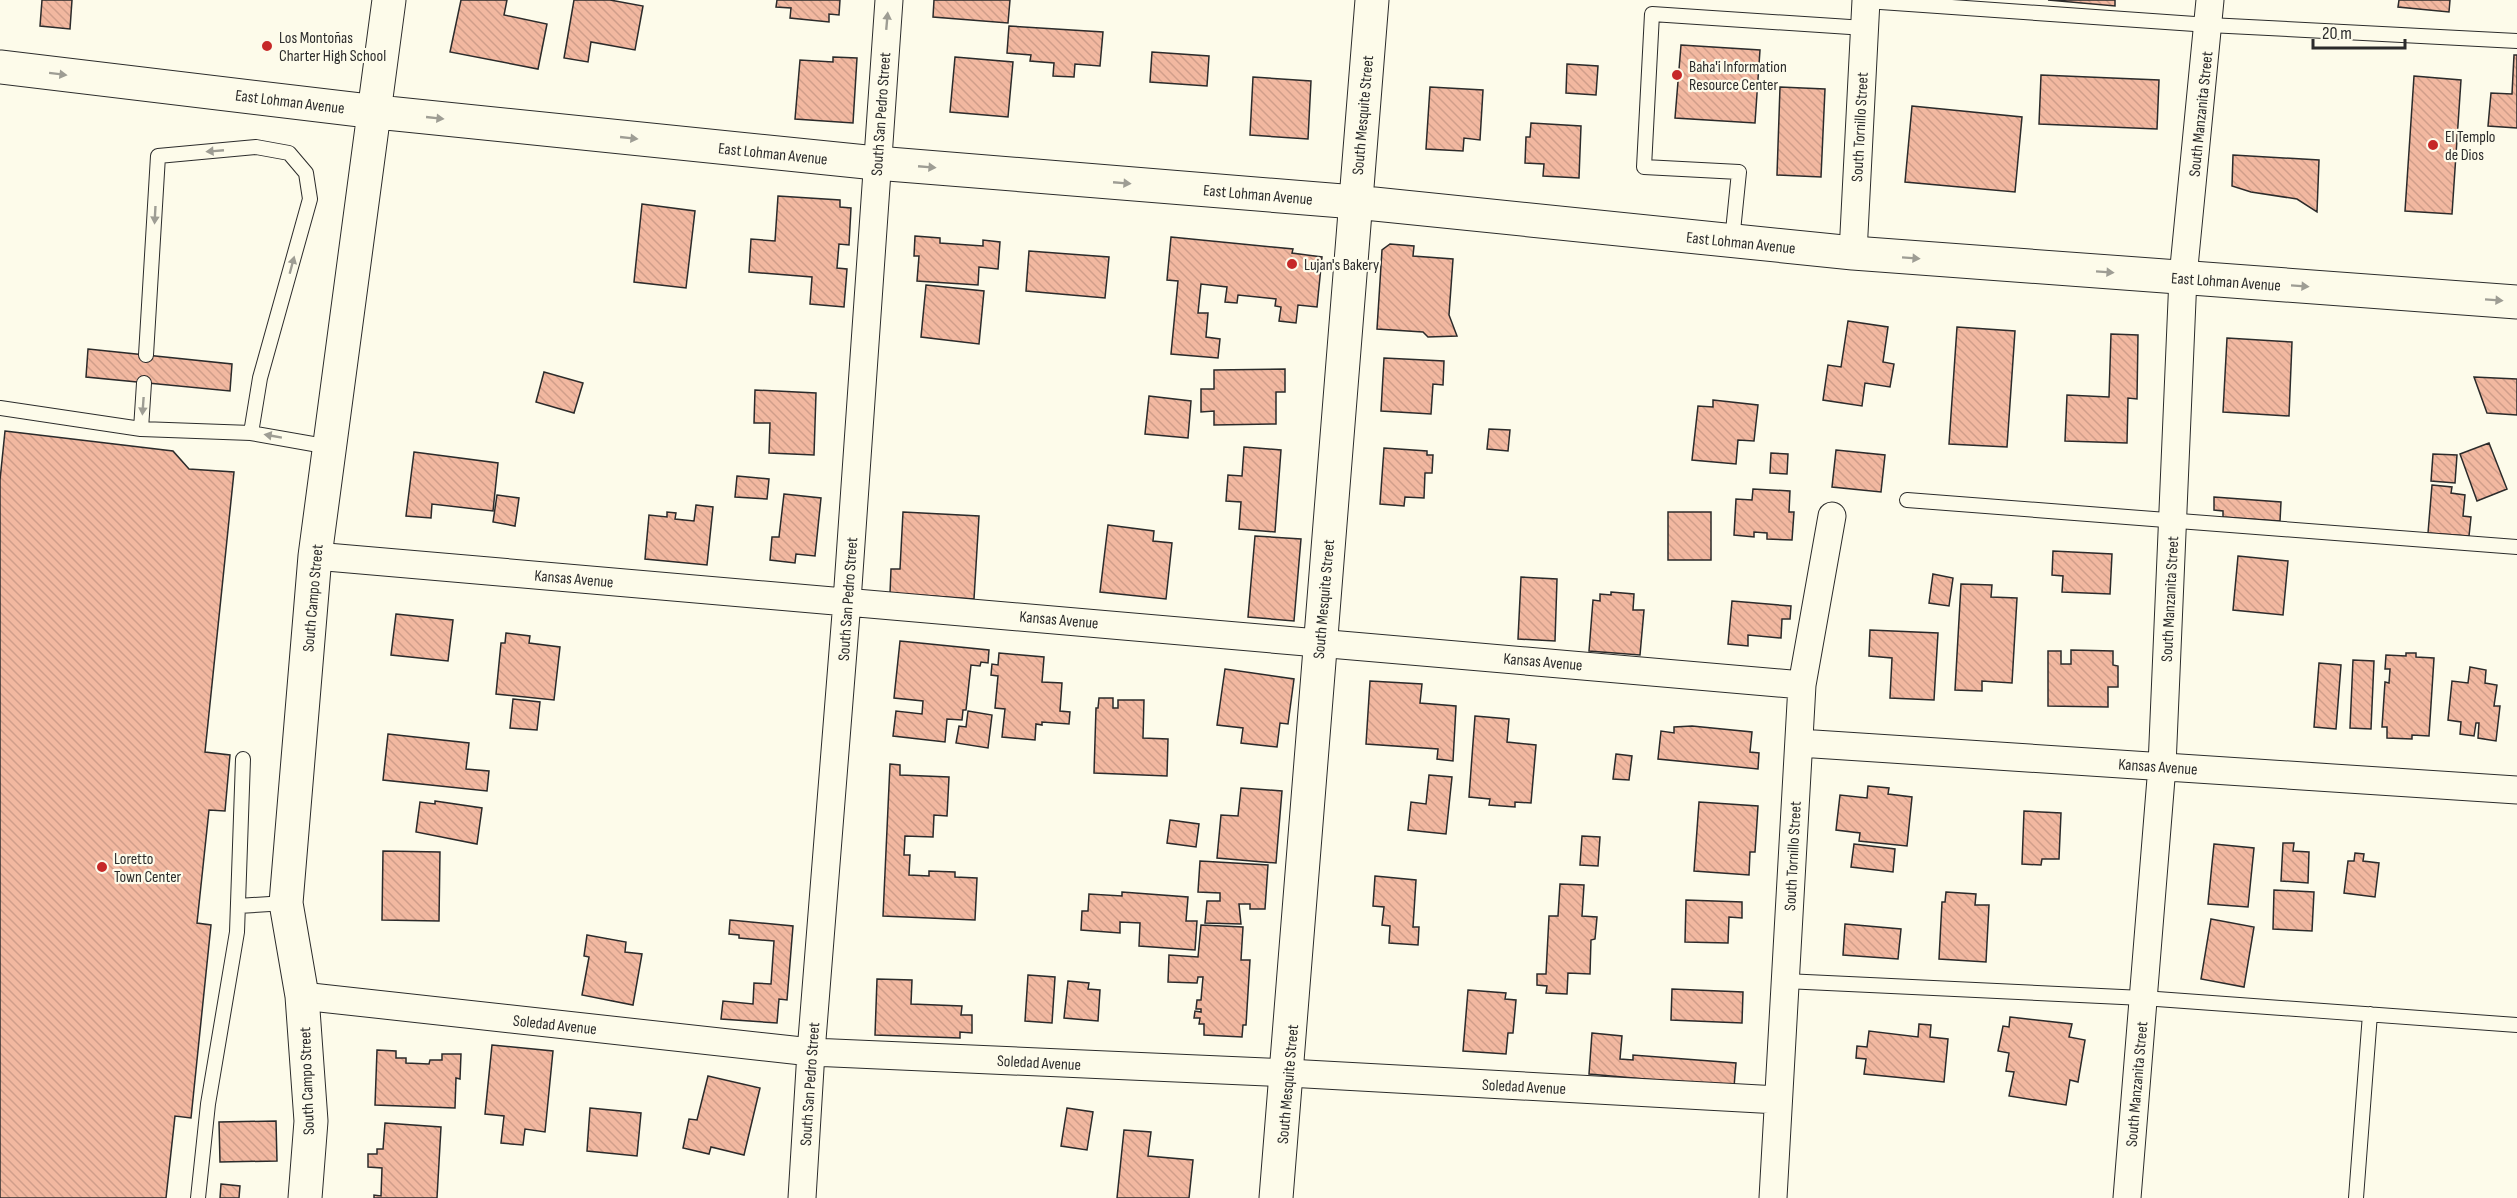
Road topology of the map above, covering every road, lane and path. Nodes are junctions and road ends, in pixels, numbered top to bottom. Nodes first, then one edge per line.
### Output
1 (389, 0) edge
2 (889, 0) edge
3 (1371, 0) edge
4 (1866, 0) edge
5 (2209, 12) edge
6 (1865, 28) junction
7 (2517, 41) edge
8 (0, 67) edge
9 (377, 112) junction
10 (876, 163) junction
11 (1355, 202) junction
12 (1732, 241) junction
13 (1852, 253) junction
14 (2183, 277) junction
15 (2517, 302) edge
16 (146, 355) dead end
17 (144, 383) dead end
18 (0, 408) edge
19 (141, 429) junction
20 (251, 433) junction
21 (330, 447) junction
22 (1907, 500) dead end
23 (1832, 516) dead end
24 (2172, 522) junction
25 (2517, 547) edge
26 (315, 556) junction
27 (847, 601) junction
28 (1319, 642) junction
29 (1802, 685) junction
30 (1799, 743) junction
31 (243, 759) dead end
32 (2162, 766) junction
33 (2517, 790) edge
34 (285, 903) junction
35 (238, 906) junction
36 (1785, 981) junction
37 (302, 996) junction
38 (2143, 998) junction
39 (2370, 1014) junction
40 (2517, 1025) edge
41 (811, 1052) junction
42 (1288, 1073) junction
43 (1778, 1100) junction
44 (198, 1198) edge
45 (305, 1198) edge
46 (802, 1198) edge
47 (1276, 1198) edge
48 (1773, 1198) edge
49 (2127, 1198) edge
50 (2356, 1198) edge

1 - 9 main road, South Campo Street
10 -> 2 street, South San Pedro Street
3 - 11 main road, South Mesquite Street
4 - 5 lane
4 - 6 street, South Tornillo Street
5 - 7 lane
5 - 14 street, South Manzanita Street
6 - 12 lane
6 - 13 street, South Tornillo Street
8 -> 9 main road, East Lohman Avenue
9 -> 10 main road, East Lohman Avenue
9 - 21 main road, South Campo Street
10 -> 11 main road, East Lohman Avenue
10 - 27 street, South San Pedro Street
11 - 12 main road, East Lohman Avenue
11 - 28 main road, South Mesquite Street
12 - 13 main road, East Lohman Avenue
13 -> 14 main road, East Lohman Avenue
14 -> 15 main road, East Lohman Avenue
14 - 24 street, South Manzanita Street
20 -> 16 lane
17 -> 19 lane
18 - 19 lane
19 - 20 lane
21 -> 20 lane
21 - 26 main road, South Campo Street
22 - 24 lane
23 - 29 street, South Tornillo Street
24 - 25 lane
24 - 32 street, South Manzanita Street
26 - 27 street, Kansas Avenue
26 - 34 main road, South Campo Street
27 - 28 street, Kansas Avenue
27 - 41 street, South San Pedro Street
28 - 29 street, Kansas Avenue
28 - 42 main road, South Mesquite Street
29 - 30 street, South Tornillo Street
30 - 32 street, Kansas Avenue
30 - 36 street, South Tornillo Street
31 - 35 lane
32 - 33 street, Kansas Avenue
32 - 38 street, South Manzanita Street
34 - 35 lane
34 - 37 main road, South Campo Street
35 - 44 lane
36 - 38 lane
36 - 43 street, South Tornillo Street
37 - 41 street, Soledad Avenue
37 - 45 main road, South Campo Street
38 - 39 lane
38 - 49 street, South Manzanita Street
39 - 40 lane
39 - 50 lane
41 - 42 street, Soledad Avenue
41 - 46 street, South San Pedro Street
42 - 43 street, Soledad Avenue
42 - 47 main road, South Mesquite Street
43 - 48 street, South Tornillo Street

